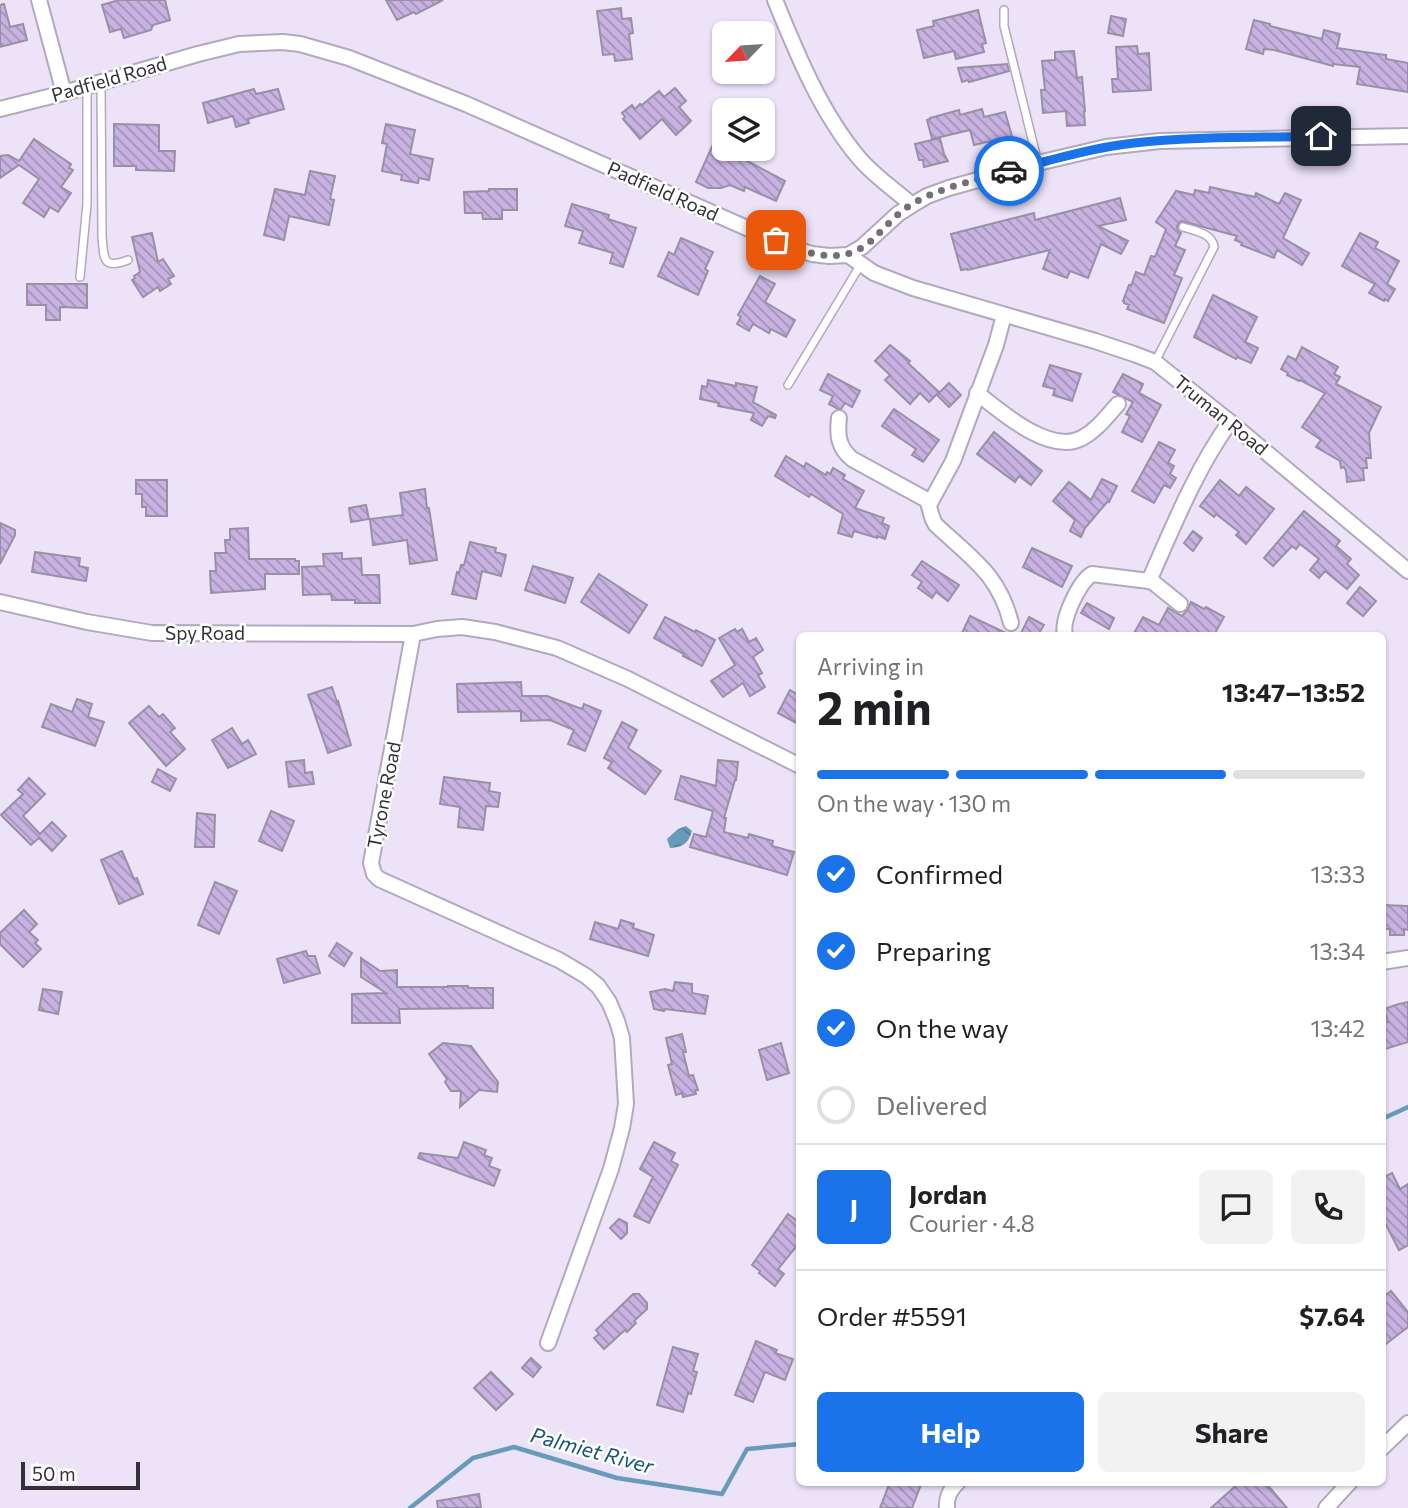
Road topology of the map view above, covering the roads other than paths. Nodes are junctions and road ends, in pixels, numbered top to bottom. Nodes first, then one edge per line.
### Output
1 (39, 0) edge
2 (775, 0) edge
3 (1004, 10) dead end
4 (94, 84) junction
5 (64, 93) junction
6 (0, 109) edge
7 (1408, 136) edge
8 (1038, 163) junction
9 (912, 205) junction
10 (1183, 227) dead end
11 (848, 255) junction
12 (128, 260) dead end
13 (861, 264) junction
14 (80, 278) dead end
15 (1004, 315) junction
16 (1155, 362) junction
17 (788, 385) dead end
18 (977, 393) junction
19 (1118, 404) dead end
20 (839, 418) dead end
21 (1230, 422) junction
22 (929, 505) junction
23 (1408, 571) edge
24 (1149, 581) junction
25 (0, 602) edge
26 (1180, 604) dead end
27 (1011, 623) dead end
28 (1065, 632) edge
29 (414, 634) junction
30 (796, 764) edge
31 (1408, 958) edge
32 (1386, 961) edge
33 (548, 1343) dead end
34 (1408, 1423) edge
35 (1386, 1444) edge
36 (953, 1486) edge
37 (1346, 1486) edge
38 (947, 1508) edge
39 (1326, 1508) edge

1 - 5 street
2 - 9 street
3 - 8 lane
4 - 5 street, Padfield Road
4 - 11 street, Padfield Road
4 - 12 lane
4 - 14 lane
5 - 6 street, Padfield Road
7 - 8 street
8 - 9 street
9 - 11 street
10 - 16 lane
11 - 13 street, Truman Road
13 - 15 street, Truman Road
13 - 17 lane
15 - 16 street, Truman Road
15 - 18 street
16 - 21 street, Truman Road
18 - 19 street
18 - 22 street
20 - 22 street
21 - 23 street, Truman Road
21 - 24 street
22 - 27 street
24 - 26 street
24 - 28 street
25 - 29 street, Spy Road
29 - 30 street
29 - 33 street, Tyrone Road
31 - 32 street
34 - 35 street
36 - 38 street
37 - 39 street

